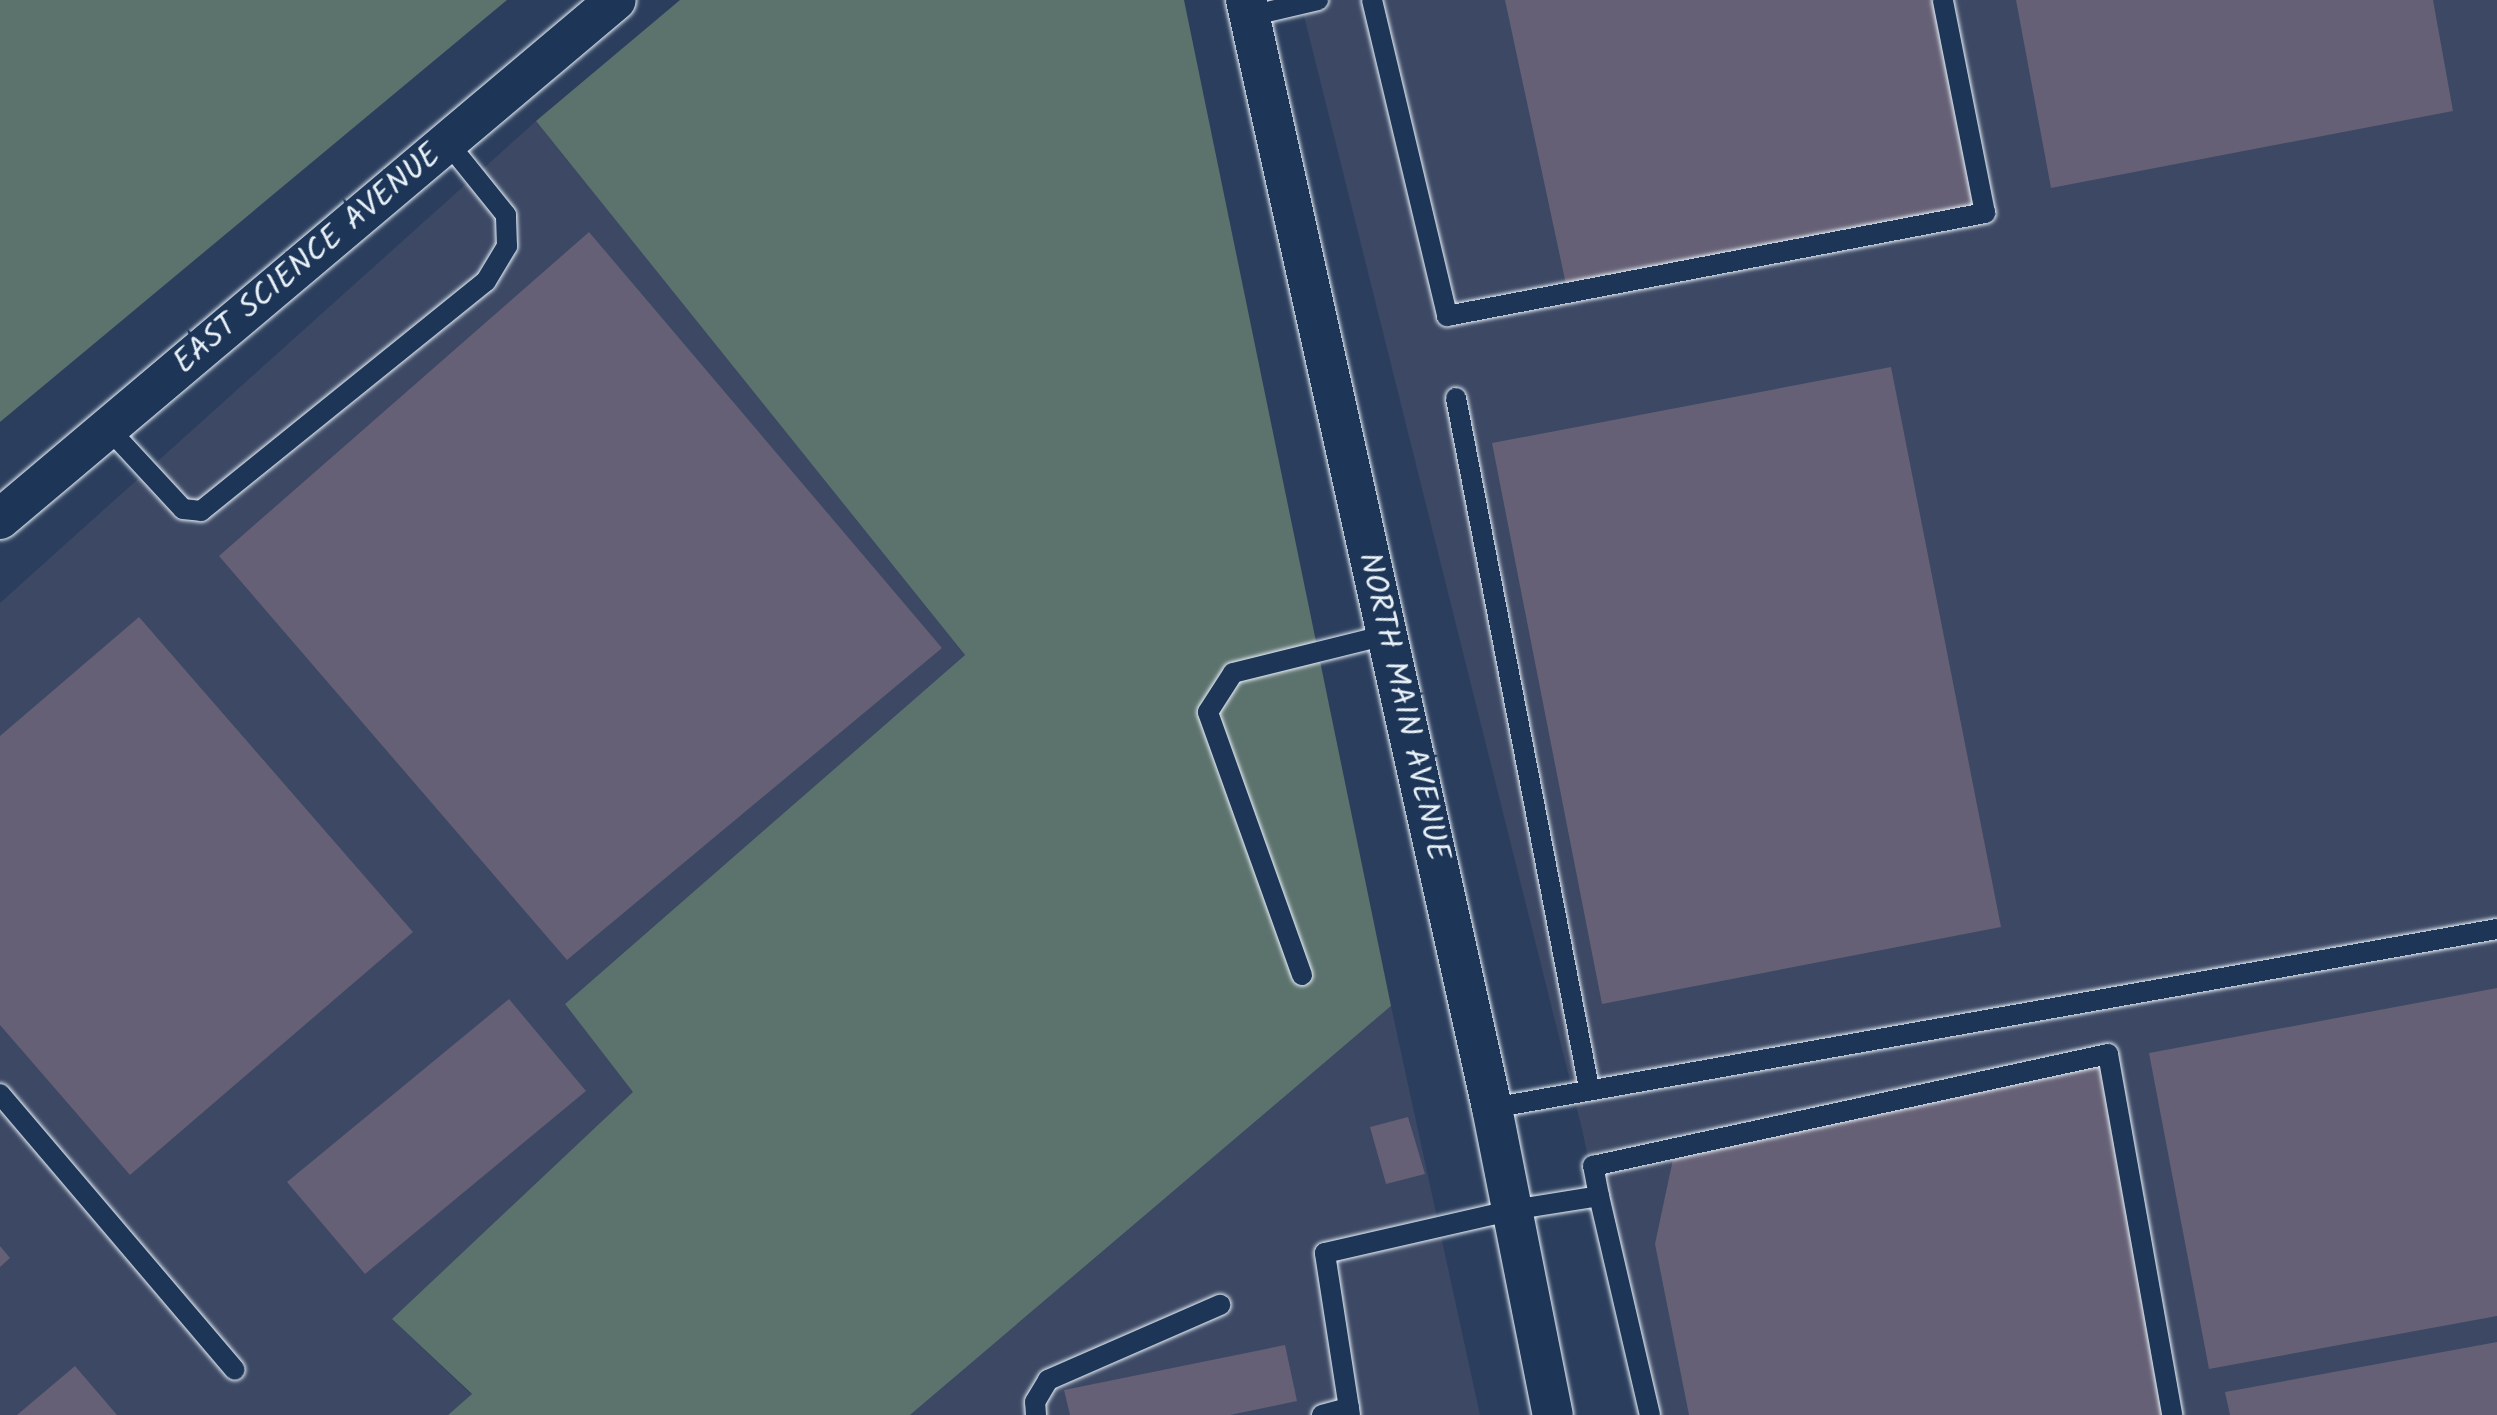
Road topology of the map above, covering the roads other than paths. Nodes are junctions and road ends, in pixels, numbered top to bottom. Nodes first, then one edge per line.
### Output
1 (616, 0) edge
2 (1318, 0) edge
3 (1372, 0) edge
4 (1943, 0) edge
5 (1248, 8) edge
6 (447, 142) junction
7 (1456, 398) dead end
8 (108, 428) junction
9 (0, 520) edge
10 (1386, 635) junction
11 (2497, 929) edge
12 (1302, 974) dead end
13 (1589, 1088) junction
14 (0, 1094) edge
15 (1492, 1108) junction
16 (1599, 1196) junction
17 (1512, 1210) junction
18 (1220, 1306) dead end
19 (236, 1370) dead end
20 (1349, 1412) edge
21 (1036, 1415) edge
22 (1322, 1415) edge
23 (1553, 1415) edge
24 (1650, 1415) edge
25 (2172, 1415) edge

1 - 6 street, EAST SCIENCE AVENUE
2 - 5 lane
3 - 4 lane
5 - 10 street, NORTH MAIN AVENUE
6 - 8 street, EAST SCIENCE AVENUE
6 - 8 lane
7 - 13 lane
8 - 9 street, EAST SCIENCE AVENUE
10 - 12 lane
10 - 15 street, NORTH MAIN AVENUE
11 - 13 lane
13 - 15 lane
14 - 19 lane
15 - 17 street, NORTH MAIN AVENUE
16 - 17 lane
16 - 24 lane
16 - 25 lane
17 - 20 lane
17 - 23 street, NORTH MAIN AVENUE
18 - 21 lane
20 - 22 lane

